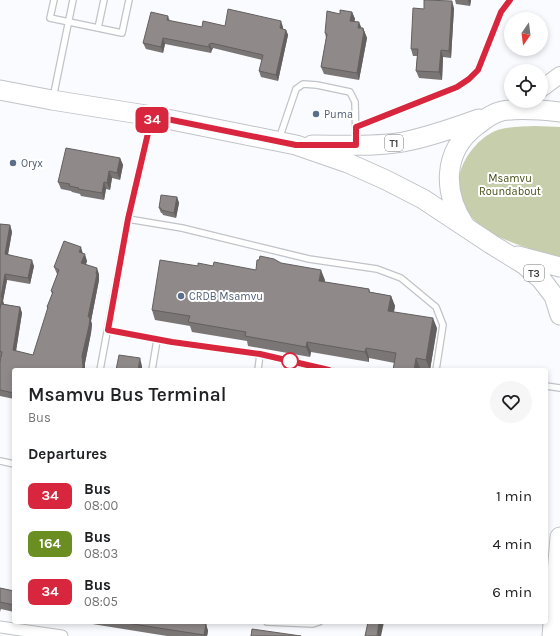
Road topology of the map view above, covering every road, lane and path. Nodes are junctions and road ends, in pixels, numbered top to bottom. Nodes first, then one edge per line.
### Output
1 (54, 0) edge
2 (73, 0) edge
3 (104, 0) edge
4 (129, 0) edge
5 (510, 0) edge
6 (69, 22) junction
7 (98, 28) junction
8 (560, 75) edge
9 (548, 84) edge
10 (1, 91) edge
11 (52, 100) junction
12 (502, 109) edge
13 (560, 112) edge
14 (152, 116) junction
15 (356, 136) junction
16 (287, 143) junction
17 (128, 219) junction
18 (466, 228) junction
19 (491, 244) junction
20 (560, 268) edge
21 (560, 316) edge
22 (108, 330) junction
23 (157, 340) junction
24 (260, 354) junction
25 (100, 368) edge
26 (152, 368) edge
27 (258, 368) edge
28 (320, 368) edge
29 (436, 368) edge
30 (548, 386) edge
31 (560, 388) edge
32 (0, 461) edge
33 (12, 464) edge
34 (560, 537) edge
35 (557, 556) edge
36 (0, 627) edge
37 (62, 636) edge
38 (552, 636) edge

1 - 6 lane
2 - 6 lane
3 - 7 lane
4 - 7 lane
5 - 15 lane
6 - 7 lane
6 - 11 lane
8 - 9 main road
10 - 11 highway, T1
11 - 14 highway, T1
12 - 13 highway, T1
12 - 15 highway, T1
12 - 18 highway, T1
14 - 16 highway, T1
14 - 17 lane
15 - 16 highway, T1
15 - 16 lane
16 - 18 highway, T1
17 - 22 lane
17 - 29 lane
18 - 19 highway, T1
19 - 20 highway, T1
19 - 21 highway, T3
22 - 23 lane
22 - 25 lane
23 - 24 lane
23 - 26 lane
24 - 27 lane
24 - 28 lane
30 - 31 lane
32 - 33 lane
34 - 35 highway
35 - 38 highway
36 - 37 street

